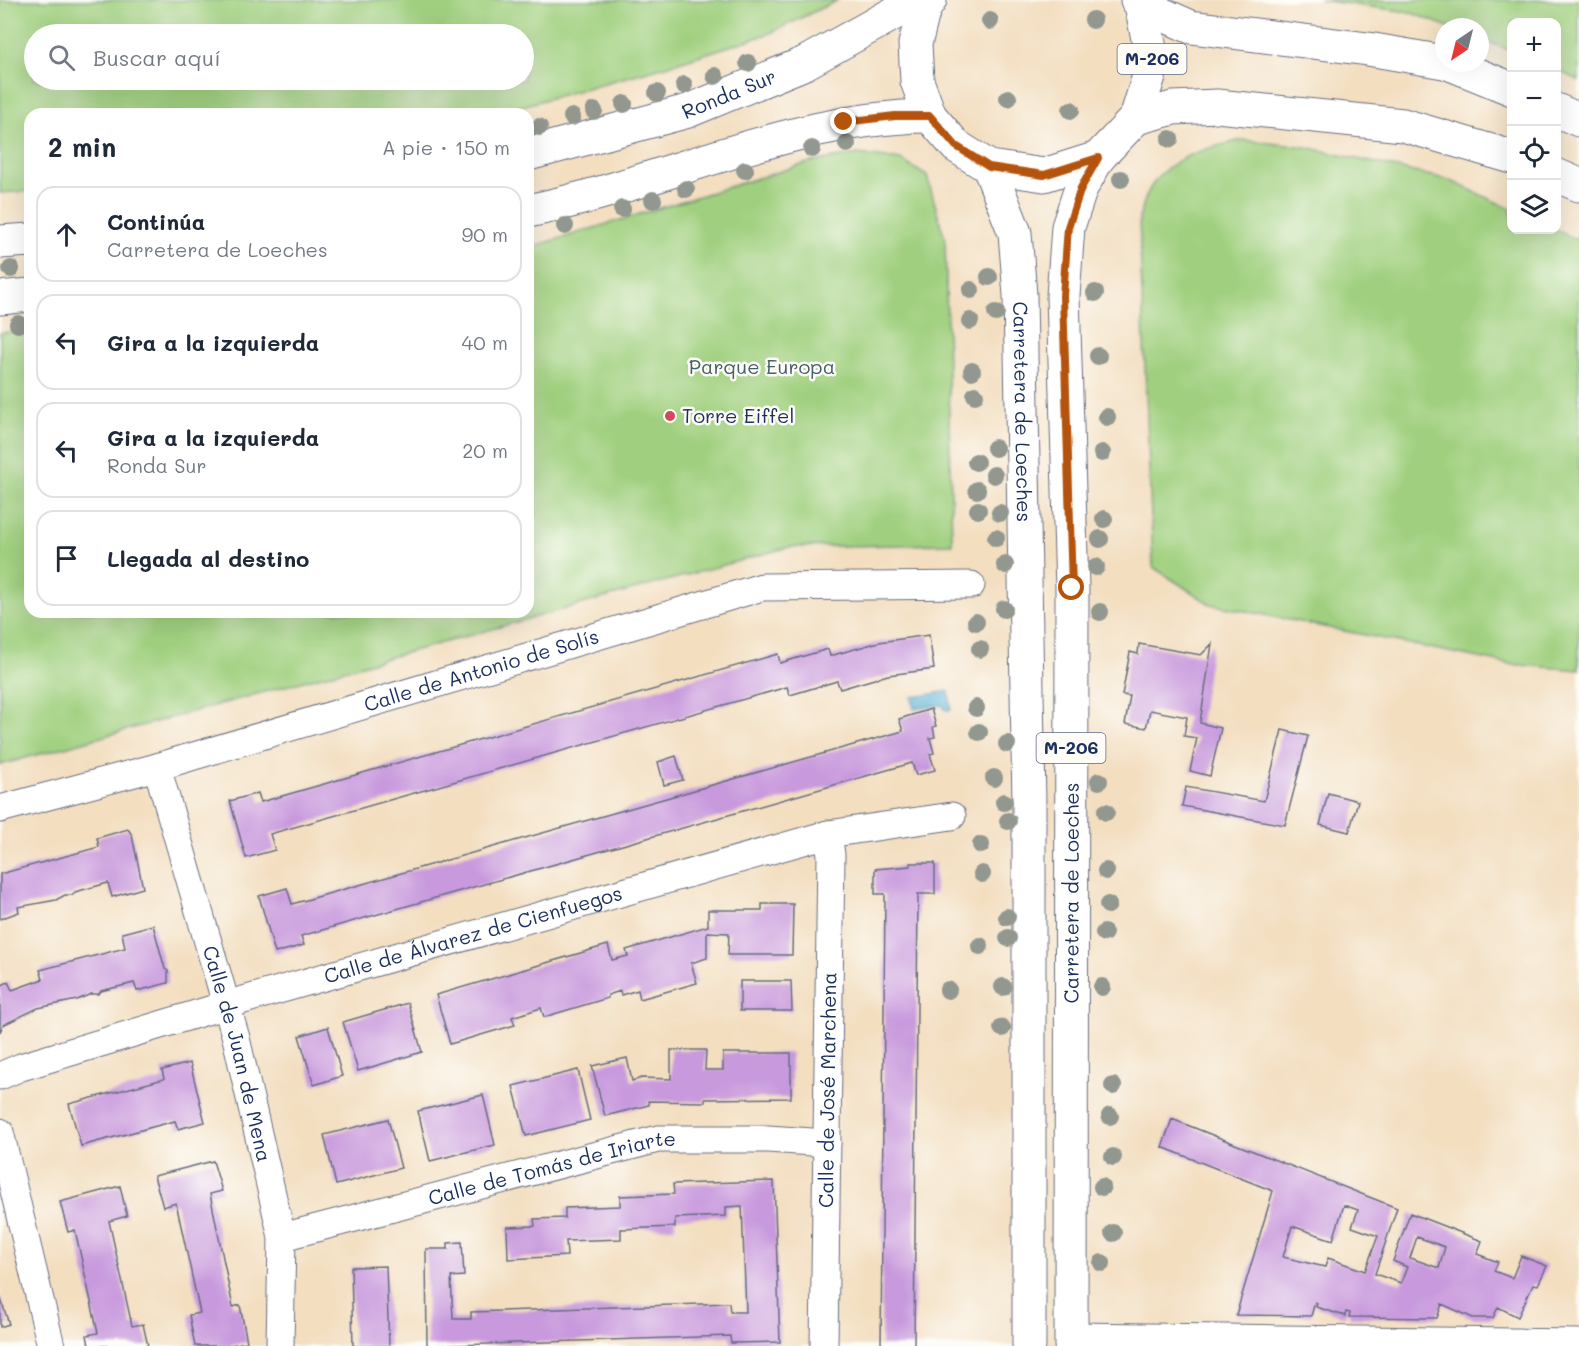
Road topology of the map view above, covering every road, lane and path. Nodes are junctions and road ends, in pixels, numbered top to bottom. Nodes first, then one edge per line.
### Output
1 (918, 0) edge
2 (930, 0) edge
3 (1139, 3) edge
4 (1435, 61) edge
5 (1469, 72) edge
6 (1507, 87) edge
7 (1561, 112) edge
8 (930, 116) junction
9 (1136, 118) junction
10 (1579, 120) edge
11 (534, 152) edge
12 (1507, 156) edge
13 (1098, 158) junction
14 (989, 167) junction
15 (1561, 177) edge
16 (1579, 185) edge
17 (534, 209) edge
18 (24, 240) edge
19 (0, 242) edge
20 (24, 296) edge
21 (0, 298) edge
22 (971, 585) dead end
23 (158, 767) junction
24 (0, 809) edge
25 (952, 816) dead end
26 (828, 834) junction
27 (226, 1005) junction
28 (0, 1076) edge
29 (0, 1132) edge
30 (826, 1143) junction
31 (282, 1237) junction
32 (1071, 1341) edge
33 (1579, 1343) edge
34 (51, 1346) edge
35 (280, 1346) edge
36 (824, 1346) edge
37 (1029, 1346) edge

1 - 11 main road, Ronda Sur
2 - 8 main road, M-206
3 - 4 main road
3 - 9 main road, M-206
5 - 6 main road
7 - 10 main road
8 - 14 main road, M-206
8 - 17 main road
9 - 12 main road
9 - 13 main road, M-206
13 - 14 main road, M-206
13 - 32 main road, Carretera de Loeches / M-206
14 - 37 main road, Carretera de Loeches / M-206
15 - 16 main road
18 - 19 main road
20 - 21 main road
22 - 23 street, Calle de Antonio de Solís
23 - 24 street, Calle de Antonio de Solís
23 - 27 street, Calle de Juan de Mena
25 - 26 street, Calle de Álvarez de Cienfuegos
26 - 27 street, Calle de Álvarez de Cienfuegos
26 - 30 street, Calle de José Marchena
27 - 28 street, Calle de Álvarez de Cienfuegos
27 - 31 street, Calle de Juan de Mena
29 - 34 street
30 - 31 street, Calle de Tomás de Iriarte
30 - 36 street, Calle de José Marchena
31 - 35 street, Calle de Juan de Mena
32 - 33 street

